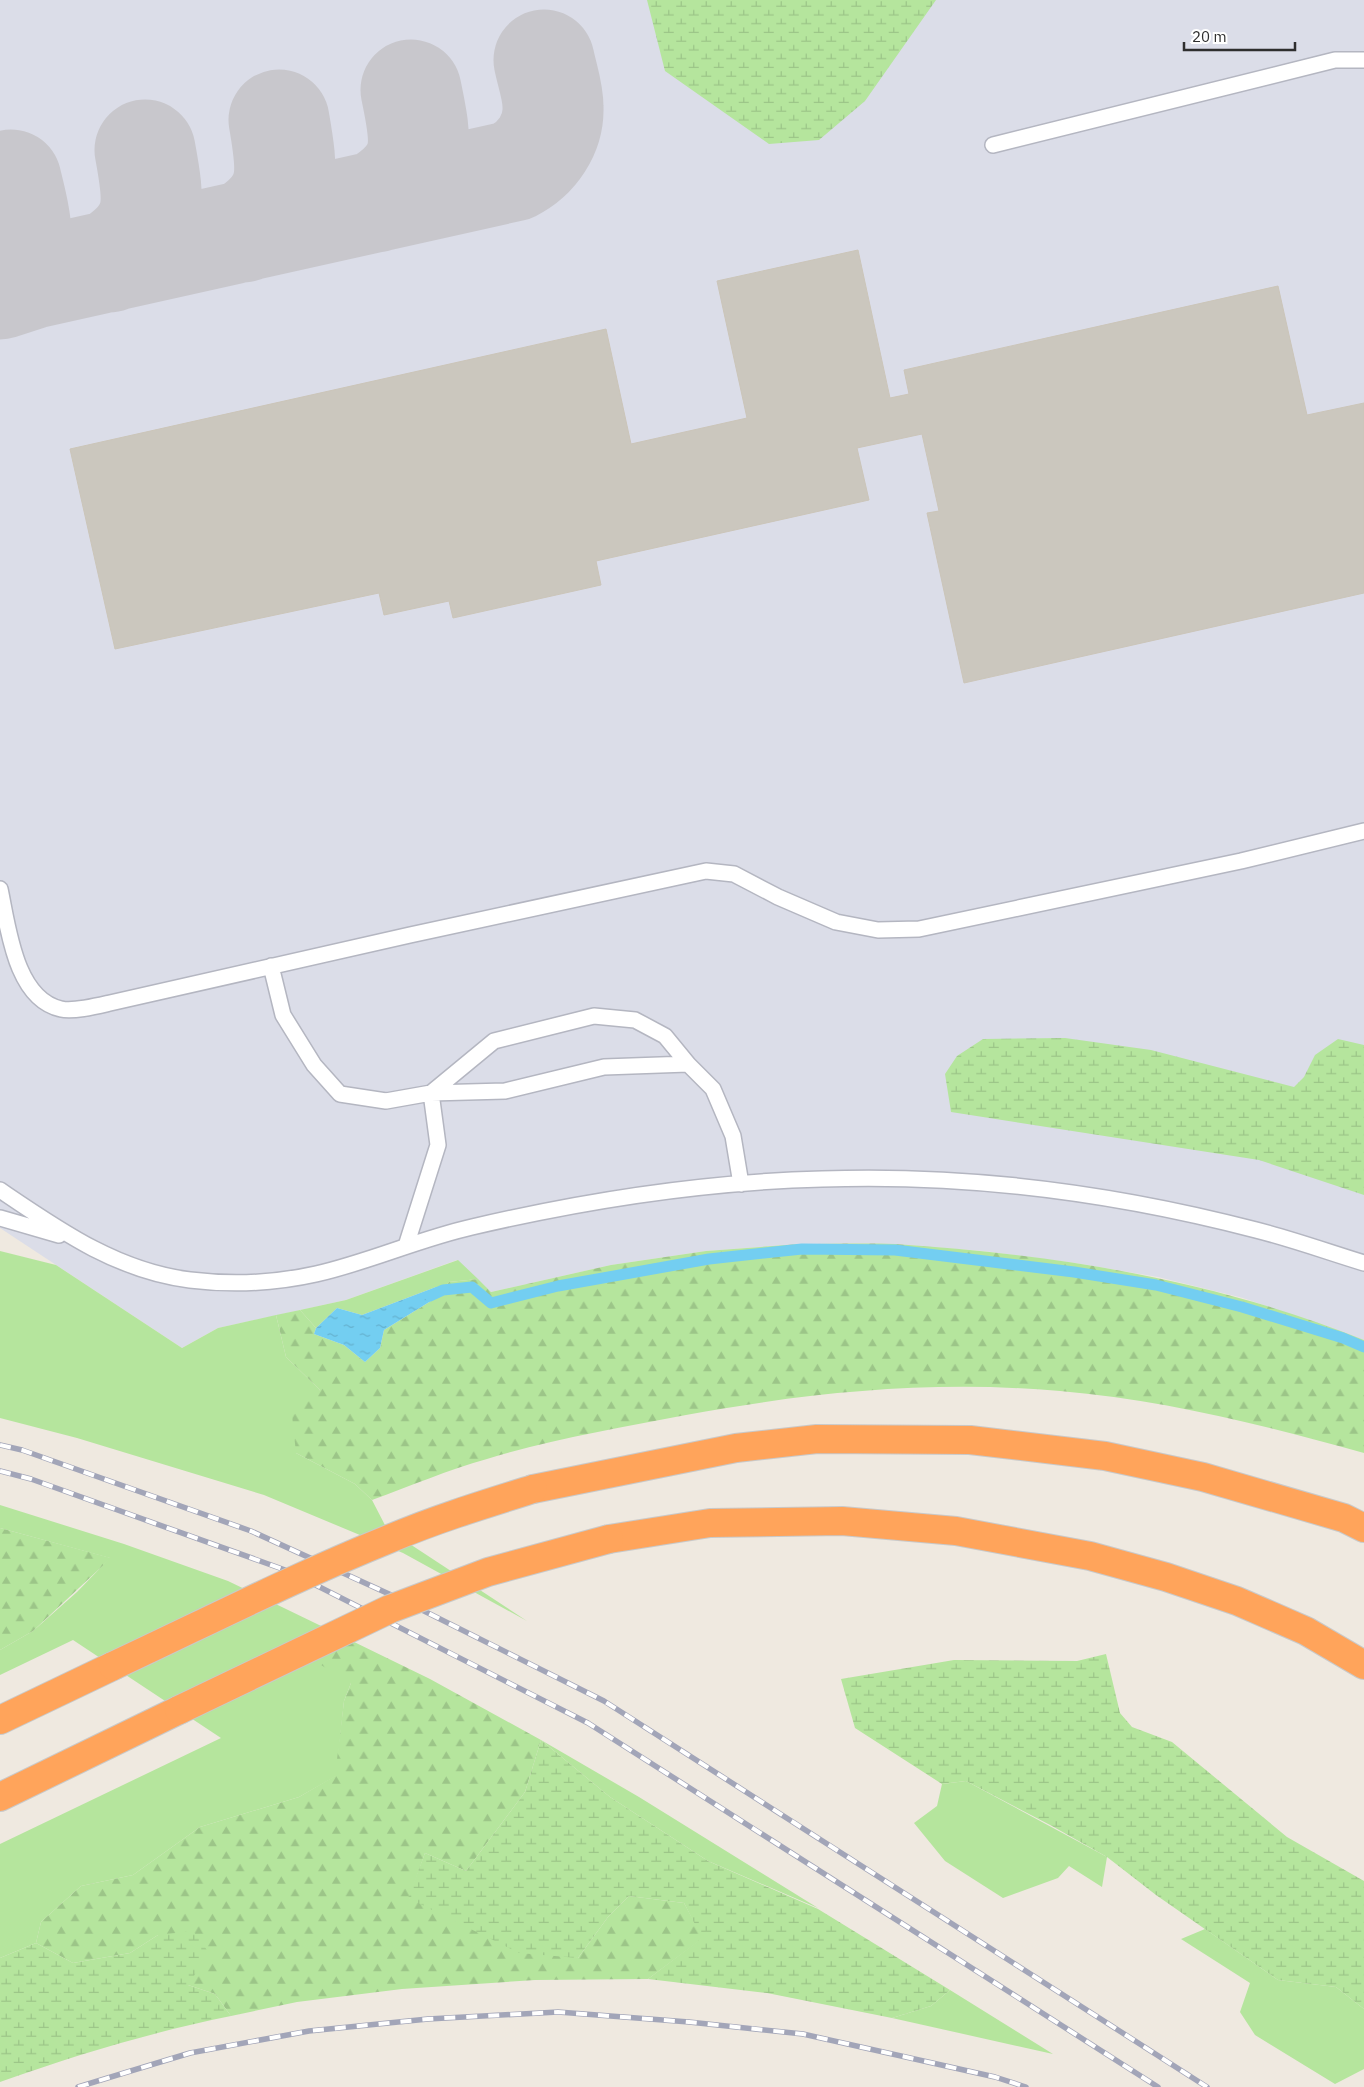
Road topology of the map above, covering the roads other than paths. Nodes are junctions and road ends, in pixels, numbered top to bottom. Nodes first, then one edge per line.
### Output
1 (1364, 60) edge
2 (993, 146) dead end
3 (1364, 831) edge
4 (0, 889) edge
5 (271, 966) junction
6 (688, 1064) junction
7 (431, 1093) junction
8 (741, 1184) junction
9 (0, 1190) edge
10 (0, 1218) edge
11 (72, 1238) junction
12 (406, 1246) junction
13 (1364, 1262) edge
14 (1364, 1528) edge
15 (1364, 1665) edge
16 (0, 1720) edge
17 (0, 1797) edge

1 - 2 lane
3 - 5 lane
4 - 5 lane
5 - 7 lane
6 - 7 lane
6 - 7 lane
6 - 8 lane
7 - 12 lane
8 - 12 lane
8 - 13 lane
9 - 11 lane
10 - 11 lane
11 - 12 lane
14 - 16 highway, bridge
15 - 17 highway, bridge

